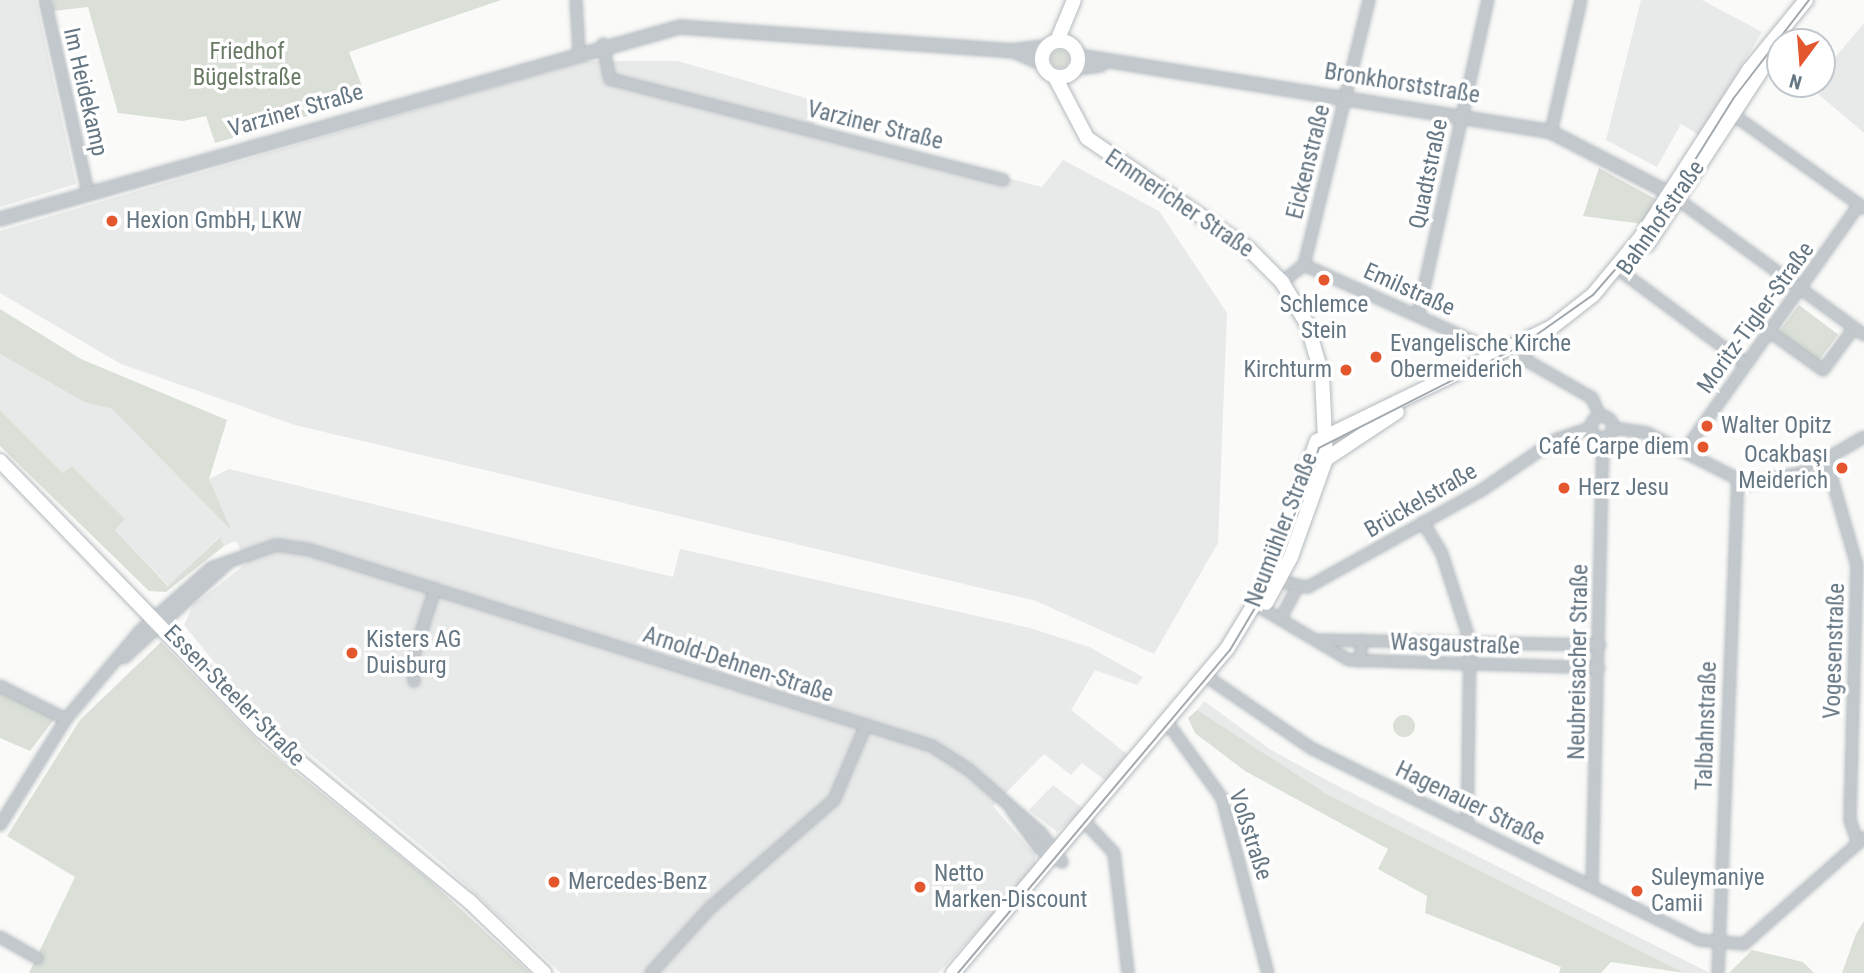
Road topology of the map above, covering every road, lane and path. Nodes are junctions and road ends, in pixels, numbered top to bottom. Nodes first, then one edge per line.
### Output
1 (45, 0) edge
2 (576, 0) edge
3 (1369, 0) edge
4 (1488, 0) edge
5 (1581, 0) edge
6 (1806, 0) edge
7 (1818, 0) edge
8 (1071, 6) edge
9 (1794, 28) edge
10 (1057, 43) junction
11 (603, 44) junction
12 (579, 51) junction
13 (1011, 51) junction
14 (1042, 63) junction
15 (1766, 64) edge
16 (1069, 69) junction
17 (1740, 85) junction
18 (1345, 96) junction
19 (1730, 113) junction
20 (1462, 114) junction
21 (1551, 132) junction
22 (1003, 180) dead end
23 (88, 193) junction
24 (1674, 196) junction
25 (1861, 207) edge
26 (0, 219) edge
27 (1304, 265) junction
28 (1621, 272) junction
29 (1282, 282) junction
30 (1801, 289) junction
31 (1418, 316) junction
32 (1854, 328) junction
33 (1770, 332) junction
34 (1864, 335) edge
35 (1520, 348) junction
36 (1498, 359) junction
37 (1746, 364) junction
38 (1468, 374) junction
39 (1325, 409) junction
40 (1601, 416) junction
41 (1590, 428) junction
42 (1613, 428) junction
43 (1327, 434) junction
44 (1864, 437) edge
45 (1603, 439) junction
46 (1311, 450) junction
47 (1684, 452) junction
48 (1326, 459) junction
49 (0, 461) edge
50 (1827, 463) junction
51 (1738, 481) junction
52 (1423, 522) junction
53 (1272, 579) junction
54 (1297, 588) junction
55 (435, 589) junction
56 (1259, 607) junction
57 (1281, 618) junction
58 (159, 621) junction
59 (1314, 640) junction
60 (1362, 640) junction
61 (1470, 641) junction
62 (1600, 645) junction
63 (1360, 661) junction
64 (1472, 664) junction
65 (1599, 668) junction
66 (414, 681) dead end
67 (1213, 681) junction
68 (0, 686) edge
69 (66, 719) junction
70 (866, 725) junction
71 (1170, 725) junction
72 (1088, 824) junction
73 (1467, 824) junction
74 (0, 825) edge
75 (1861, 841) edge
76 (1058, 858) junction
77 (1592, 886) junction
78 (0, 937) edge
79 (1720, 944) junction
80 (37, 958) dead end
81 (652, 970) edge
82 (544, 973) edge
83 (953, 973) edge
84 (966, 973) edge
85 (1128, 973) edge
86 (1268, 973) edge
87 (1718, 973) edge

1 - 23 street, Im Heidekamp
2 - 12 street
3 - 18 street, Eickenstraße
4 - 20 street, Quadtstraße
5 - 21 street
6 - 17 main road, Bahnhofstraße
7 - 9 main road, Bahnhofstraße
8 - 10 main road
10 - 13 street, Varziner Straße
10 - 14 main road
10 - 16 main road
11 - 12 street, Varziner Straße
11 - 13 street, Varziner Straße
11 - 22 street, Varziner Straße
12 - 23 street, Varziner Straße
13 - 14 street, Varziner Straße
14 - 16 main road
15 - 19 main road, Bahnhofstraße
16 - 18 street, Bronkhorststraße
16 - 29 main road, Emmericher Straße
17 - 19 street, Bahnhofstraße
17 - 24 main road, Bahnhofstraße
18 - 20 street, Bronkhorststraße
18 - 27 street, Eickenstraße
19 - 24 main road, Bahnhofstraße
19 - 25 street
20 - 21 street, Bronkhorststraße
20 - 31 street, Quadtstraße
21 - 24 street, Bronkhorststraße
23 - 26 street, Varziner Straße
24 - 28 main road, Bahnhofstraße
24 - 30 street, Bronkhorststraße
25 - 30 street, Moritz-Tigler-Straße
27 - 29 street
27 - 31 street, Emilstraße
28 - 35 main road, Bahnhofstraße
28 - 37 street
29 - 39 main road, Emmericher Straße
30 - 32 street, Bronkhorststraße
30 - 33 street, Moritz-Tigler-Straße
31 - 36 street, Emilstraße
32 - 33 street
32 - 34 street, Bronkhorststraße
33 - 37 street, Moritz-Tigler-Straße
35 - 36 main road, Bahnhofstraße
35 - 40 street
36 - 38 main road, Bahnhofstraße
37 - 47 street, Moritz-Tigler-Straße
38 - 43 main road, Bahnhofstraße
38 - 48 main road, Bahnhofstraße
39 - 43 main road, Emmericher Straße
39 - 46 main road, Emmericher Straße
40 - 41 street
40 - 42 street
41 - 45 street
41 - 52 street, Brückelstraße
42 - 45 street
42 - 47 street
43 - 46 main road, Neumühler Straße
43 - 48 main road, Neumühler Straße
44 - 50 street
45 - 62 street, Neubreisacher Straße
46 - 53 main road, Neumühler Straße
47 - 51 street
48 - 53 main road, Neumühler Straße
49 - 58 main road, Essen-Steeler-Straße
50 - 51 street
50 - 75 street, Vogesenstraße
51 - 79 street, Talbahnstraße
52 - 54 street, Brückelstraße
52 - 61 street
53 - 54 street
53 - 56 main road, Neumühler Straße
54 - 57 street
55 - 58 street, Arnold-Dehnen-Straße
55 - 66 street
55 - 70 street, Arnold-Dehnen-Straße
56 - 57 street, Wasgaustraße
56 - 67 main road, Neumühler Straße
56 - 71 main road, Neumühler Straße
57 - 59 street, Wasgaustraße
58 - 69 street, Arnold-Dehnen-Straße
58 - 82 main road, Essen-Steeler-Straße
59 - 60 street, Wasgaustraße
59 - 63 street, Wasgaustraße
60 - 61 street, Wasgaustraße
60 - 63 street
61 - 62 street, Wasgaustraße
61 - 64 street
62 - 65 street, Neubreisacher Straße
63 - 64 street, Wasgaustraße
64 - 65 street, Wasgaustraße
64 - 73 street
65 - 77 street, Neubreisacher Straße
67 - 71 main road, Neumühler Straße
67 - 73 street, Hagenauer Straße
68 - 69 street
69 - 74 street, Arnold-Dehnen-Straße
70 - 76 street, Arnold-Dehnen-Straße
70 - 81 street
71 - 72 main road, Neumühler Straße
71 - 86 street, Voßstraße
72 - 76 main road, Neumühler Straße
72 - 85 street
73 - 77 street, Hagenauer Straße
75 - 79 street
76 - 83 main road, Neumühler Straße
76 - 84 main road, Neumühler Straße
77 - 79 street, Hagenauer Straße
78 - 80 street
79 - 87 street, Talbahnstraße

